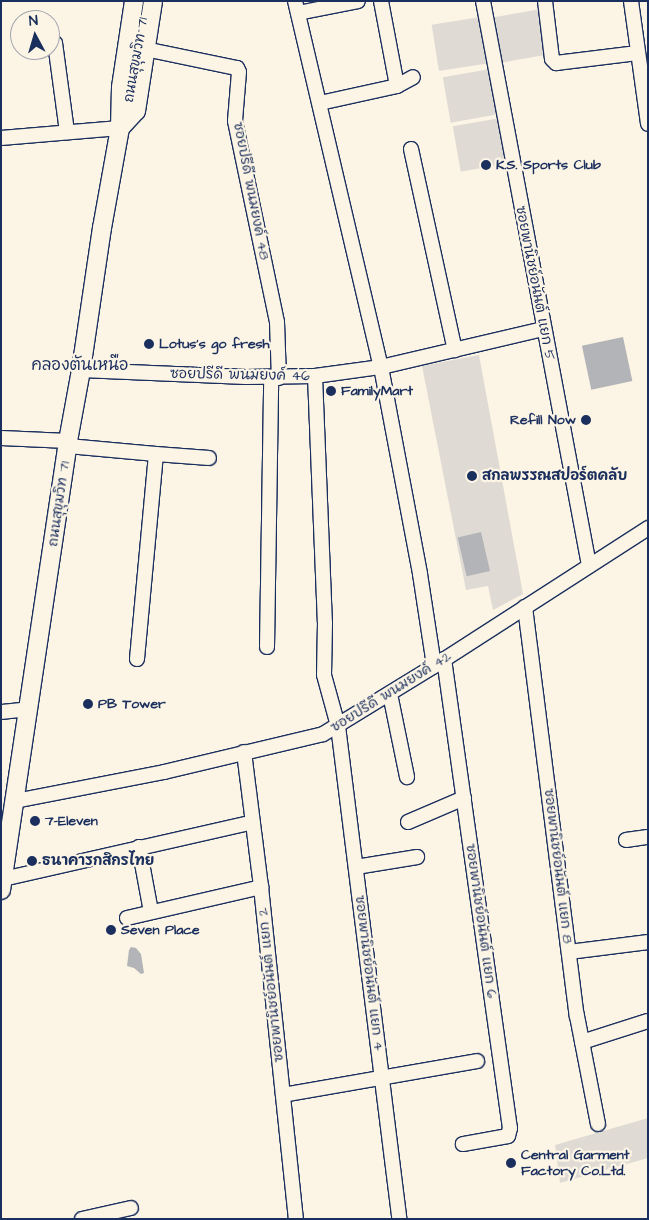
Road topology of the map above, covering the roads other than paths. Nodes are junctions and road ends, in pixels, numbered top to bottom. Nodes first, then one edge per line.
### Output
1 (123, 1) edge
2 (134, 1) edge
3 (146, 1) edge
4 (153, 1) edge
5 (358, 1) edge
6 (381, 1) edge
7 (483, 1) edge
8 (545, 1) edge
9 (631, 1) edge
10 (297, 7) edge
11 (146, 49) junction
12 (638, 53) junction
13 (57, 60) edge
14 (413, 77) dead end
15 (397, 86) junction
16 (127, 87) junction
17 (320, 103) junction
18 (121, 123) junction
19 (648, 124) edge
20 (67, 132) junction
21 (1, 138) edge
22 (411, 149) dead end
23 (543, 329) junction
24 (455, 350) junction
25 (381, 367) junction
26 (81, 370) junction
27 (315, 376) junction
28 (275, 378) junction
29 (1, 438) edge
30 (68, 443) junction
31 (156, 454) junction
32 (209, 458) dead end
33 (648, 528) edge
34 (589, 565) junction
35 (524, 607) junction
36 (267, 647) dead end
37 (137, 660) dead end
38 (439, 663) junction
39 (390, 694) junction
40 (29, 709) junction
41 (1, 712) edge
42 (338, 726) junction
43 (244, 752) junction
44 (407, 777) dead end
45 (464, 798) junction
46 (14, 801) junction
47 (253, 822) junction
48 (408, 822) dead end
49 (648, 837) edge
50 (626, 840) dead end
51 (139, 847) junction
52 (418, 857) dead end
53 (356, 867) junction
54 (2, 878) edge
55 (261, 887) junction
56 (152, 912) junction
57 (128, 918) dead end
58 (648, 942) edge
59 (569, 952) junction
60 (648, 1021) edge
61 (582, 1042) junction
62 (477, 1061) dead end
63 (383, 1076) junction
64 (282, 1095) junction
65 (598, 1124) dead end
66 (463, 1144) dead end
67 (131, 1208) dead end
68 (82, 1219) edge
69 (296, 1219) edge
70 (399, 1219) edge

1 - 18 main road
2 - 16 main road, ถนนสุขุมวิท 71
3 - 16 main road, ถนนสุขุมวิท 71
4 - 11 main road
5 - 10 street
6 - 15 street
7 - 23 street, ซอยพานิชย์อนันต์ แยก 5
8 - 12 street
9 - 12 street
10 - 17 street, ซอยพานิชย์อนันต์ แยก 6
11 - 18 main road
11 - 28 street, ซอยปรีดี พนมยงค์ 48
12 - 19 street
13 - 20 street
14 - 15 street
15 - 17 street
16 - 18 main road, ถนนสุขุมวิท 71
17 - 25 street, ซอยพานิชย์อนันต์ แยก 6
18 - 20 street
18 - 26 main road, ถนนสุขุมวิท 71
20 - 21 street
22 - 24 street
23 - 24 street, ซอยปรีดี พนมยงค์ 46
23 - 34 street, ซอยพานิชย์อนันต์ แยก 5
24 - 25 street, ซอยปรีดี พนมยงค์ 46
25 - 27 street, ซอยปรีดี พนมยงค์ 46
25 - 38 street, ซอยพานิชย์อนันต์ แยก 6
26 - 28 street, ซอยปรีดี พนมยงค์ 46
26 - 30 main road, ถนนสุขุมวิท 71
27 - 28 street, ซอยปรีดี พนมยงค์ 46
27 - 42 street, ซอยพานิชย์อนันต์ แยก 4
28 - 36 street
29 - 30 street
30 - 31 street
30 - 40 main road, ถนนสุขุมวิท 71
31 - 32 street
31 - 37 street
33 - 34 street, ซอยปรีดี พนมยงค์ 42
34 - 35 street, ซอยปรีดี พนมยงค์ 42
35 - 38 street, ซอยปรีดี พนมยงค์ 42
35 - 59 street, ซอยพานิชย์อนันต์ แยก 8
38 - 39 street, ซอยปรีดี พนมยงค์ 42
38 - 45 street, ซอยพานิชย์อนันต์ แยก 6
39 - 42 street, ซอยปรีดี พนมยงค์ 42
39 - 44 street
40 - 41 street
40 - 46 main road, ถนนสุขุมวิท 71
42 - 43 street, ซอยปรีดี พนมยงค์ 42
42 - 53 street, ซอยพานิชย์อนันต์ แยก 4
43 - 46 street, ซอยปรีดี พนมยงค์ 42
43 - 47 street, ซอยพานิชย์อนันต์ แยก 2
45 - 48 street
45 - 66 street, ซอยพานิชย์อนันต์ แยก 6
46 - 54 main road, ถนนสุขุมวิท 71
47 - 51 street
47 - 55 street, ซอยพานิชย์อนันต์ แยก 2
49 - 50 street
51 - 54 street
51 - 56 street
52 - 53 street
53 - 63 street, ซอยพานิชย์อนันต์ แยก 4
55 - 56 street
55 - 64 street, ซอยพานิชย์อนันต์ แยก 2
56 - 57 street
58 - 59 street
59 - 61 street, ซอยพานิชย์อนันต์ แยก 8
60 - 61 street
61 - 65 street, ซอยพานิชย์อนันต์ แยก 8
62 - 63 street
63 - 64 street
63 - 70 street, ซอยพานิชย์อนันต์ แยก 4
64 - 69 street, ซอยพานิชย์อนันต์ แยก 2
67 - 68 street

